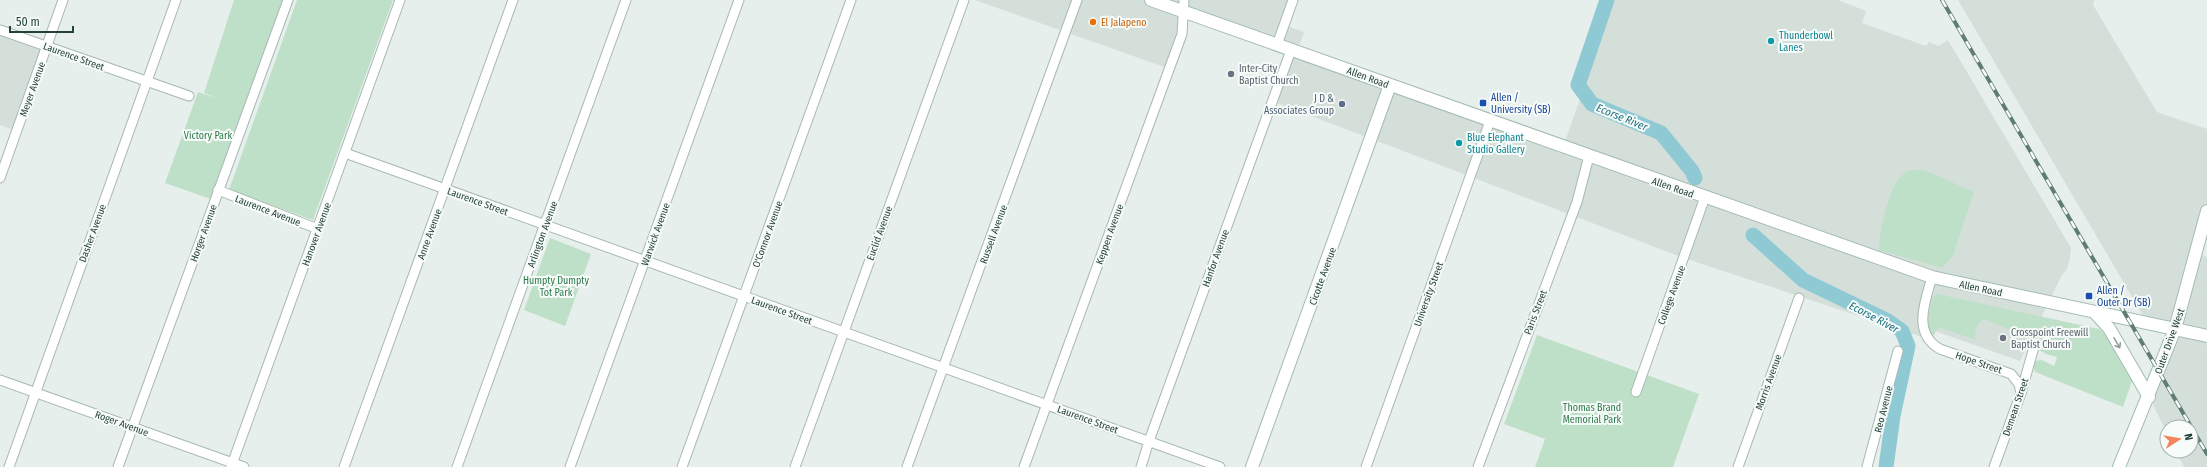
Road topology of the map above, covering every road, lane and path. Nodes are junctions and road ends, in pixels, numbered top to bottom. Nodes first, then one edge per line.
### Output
1 (63, 0) edge
2 (176, 0) edge
3 (288, 0) edge
4 (400, 0) edge
5 (513, 0) edge
6 (626, 0) edge
7 (739, 0) edge
8 (851, 0) edge
9 (964, 0) edge
10 (1078, 0) edge
11 (1151, 0) edge
12 (1293, 0) edge
13 (1184, 6) edge
14 (0, 30) edge
15 (1277, 45) junction
16 (47, 47) junction
17 (1291, 50) junction
18 (147, 82) junction
19 (1390, 85) junction
20 (189, 96) dead end
21 (1490, 121) junction
22 (345, 153) junction
23 (1589, 156) junction
24 (0, 178) edge
25 (446, 189) junction
26 (218, 190) junction
27 (1705, 198) junction
28 (2207, 211) edge
29 (546, 225) junction
30 (318, 229) junction
31 (644, 261) junction
32 (1932, 277) junction
33 (744, 297) junction
34 (1798, 298) dead end
35 (2094, 312) junction
36 (2175, 329) junction
37 (843, 332) junction
38 (2207, 336) edge
39 (2034, 347) dead end
40 (1898, 351) dead end
41 (943, 368) junction
42 (0, 380) edge
43 (35, 392) junction
44 (1636, 392) dead end
45 (2021, 394) junction
46 (2149, 397) junction
47 (1046, 404) junction
48 (133, 427) junction
49 (1149, 441) junction
50 (232, 465) edge
51 (8, 467) edge
52 (118, 467) edge
53 (244, 467) edge
54 (344, 467) edge
55 (457, 467) edge
56 (570, 467) edge
57 (682, 467) edge
58 (795, 467) edge
59 (907, 467) edge
60 (1024, 467) edge
61 (1141, 467) edge
62 (1220, 467) edge
63 (1252, 467) edge
64 (1366, 467) edge
65 (1478, 467) edge
66 (1738, 467) edge
67 (1867, 467) edge
68 (1994, 467) edge
69 (2119, 467) edge

1 - 16 street, Meyer Avenue
2 - 18 street, Dasher Avenue
3 - 26 street, Horger Avenue
4 - 22 street, Hanover Avenue
5 - 25 street, Anne Avenue
6 - 29 street, Arlington Avenue
7 - 31 street, Warwick Avenue
8 - 33 street, O'Connor Avenue
9 - 37 street, Euclid Avenue
10 - 41 street, Russell Avenue
11 - 13 main road, Allen Road
12 - 15 street
13 - 15 main road, Allen Road
13 - 47 street, Keppen Avenue
14 - 16 street, Laurence Street
15 - 17 main road, Allen Road
16 - 18 street, Laurence Street
16 - 24 street, Meyer Avenue
17 - 19 main road, Allen Road
17 - 49 street, Hanfor Avenue
18 - 20 street
18 - 43 street, Dasher Avenue
19 - 21 main road, Allen Road
19 - 63 main road, Cicotte Avenue
21 - 23 main road, Allen Road
21 - 64 street, University Street
22 - 25 street, Laurence Street
22 - 30 street, Hanover Avenue
23 - 27 main road, Allen Road
23 - 65 street, Paris Street
25 - 29 street, Laurence Street
25 - 54 street, Anne Avenue
26 - 30 street, Laurence Avenue
26 - 48 street, Horger Avenue
27 - 32 main road, Allen Road
27 - 44 street, College Avenue
28 - 36 main road, Outer Drive West
29 - 31 street, Laurence Street
29 - 55 street, Arlington Avenue
30 - 50 street, Hanover Avenue
31 - 33 street, Laurence Street
31 - 56 street, Warwick Avenue
32 - 35 main road, Allen Road
32 - 45 street, Hope Street
33 - 37 street, Laurence Street
33 - 57 street, O'Connor Avenue
34 - 66 street, Morris Avenue
35 - 36 main road, Allen Road
35 -> 46 main road
36 - 38 main road, Allen Road
36 - 46 main road, Outer Drive West
37 - 41 street, Laurence Street
37 - 58 street, Euclid Avenue
39 - 45 street, Demean Street
40 - 67 street, Reo Avenue
41 - 47 street, Laurence Street
41 - 59 street, Russell Avenue
42 - 43 street, Roger Avenue
43 - 48 street, Roger Avenue
43 - 51 street, Dasher Avenue
45 - 68 street, Demean Street
46 - 69 main road, Outer Drive West
47 - 49 street, Laurence Street
47 - 60 street, Keppen Avenue
48 - 50 street, Roger Avenue
48 - 52 street, Horger Avenue
49 - 61 street, Hanfor Avenue
49 - 62 street, Laurence Street
50 - 53 street, Roger Avenue

